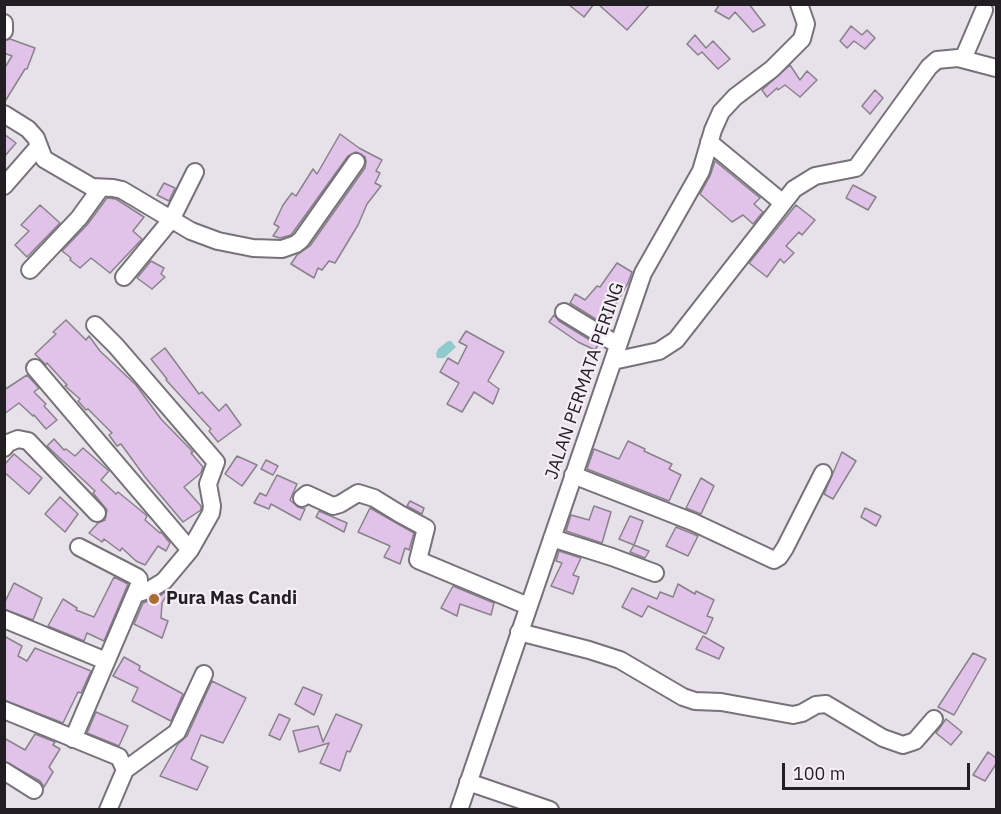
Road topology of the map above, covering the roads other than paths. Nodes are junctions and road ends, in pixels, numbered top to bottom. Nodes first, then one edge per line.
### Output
1 (800, 4) edge
2 (984, 10) dead end
3 (963, 59) junction
4 (996, 68) edge
5 (4, 114) edge
6 (709, 142) junction
7 (39, 146) junction
8 (356, 162) dead end
9 (195, 172) dead end
10 (4, 186) edge
11 (100, 189) junction
12 (783, 203) junction
13 (171, 220) junction
14 (30, 270) dead end
15 (124, 277) dead end
16 (564, 312) dead end
17 (95, 325) dead end
18 (616, 353) junction
19 (35, 368) dead end
20 (4, 448) edge
21 (823, 473) dead end
22 (573, 476) junction
23 (302, 498) dead end
24 (97, 513) dead end
25 (552, 538) junction
26 (80, 547) dead end
27 (190, 550) junction
28 (655, 573) dead end
29 (136, 594) junction
30 (528, 606) junction
31 (4, 619) edge
32 (519, 632) junction
33 (106, 661) junction
34 (204, 674) dead end
35 (4, 710) edge
36 (934, 719) dead end
37 (73, 739) junction
38 (125, 770) junction
39 (4, 771) edge
40 (468, 782) junction
41 (34, 790) dead end
42 (108, 810) edge
43 (459, 810) edge
44 (550, 810) edge

1 - 6 street, JALAN PERMATA PERING
2 - 3 street
3 - 4 street
3 - 12 street
5 - 7 street
6 - 12 street
6 - 18 street, JALAN PERMATA PERING
7 - 10 street
7 - 11 street
8 - 13 street
9 - 13 street
11 - 13 street
11 - 14 street
12 - 18 street
13 - 15 street
16 - 18 street
17 - 27 street
18 - 22 street, JALAN PERMATA PERING
19 - 27 street
20 - 24 street
21 - 22 street
22 - 25 street, JALAN PERMATA PERING
23 - 30 street
25 - 28 street
25 - 30 street, JALAN PERMATA PERING
26 - 29 street
27 - 29 street
29 - 33 street
30 - 32 street, JALAN PERMATA PERING
31 - 33 street
32 - 36 street
32 - 40 street, JALAN PERMATA PERING
33 - 37 street
34 - 38 street
35 - 37 street
37 - 38 street
38 - 42 street
39 - 41 street
40 - 43 street, JALAN PERMATA PERING
40 - 44 street

